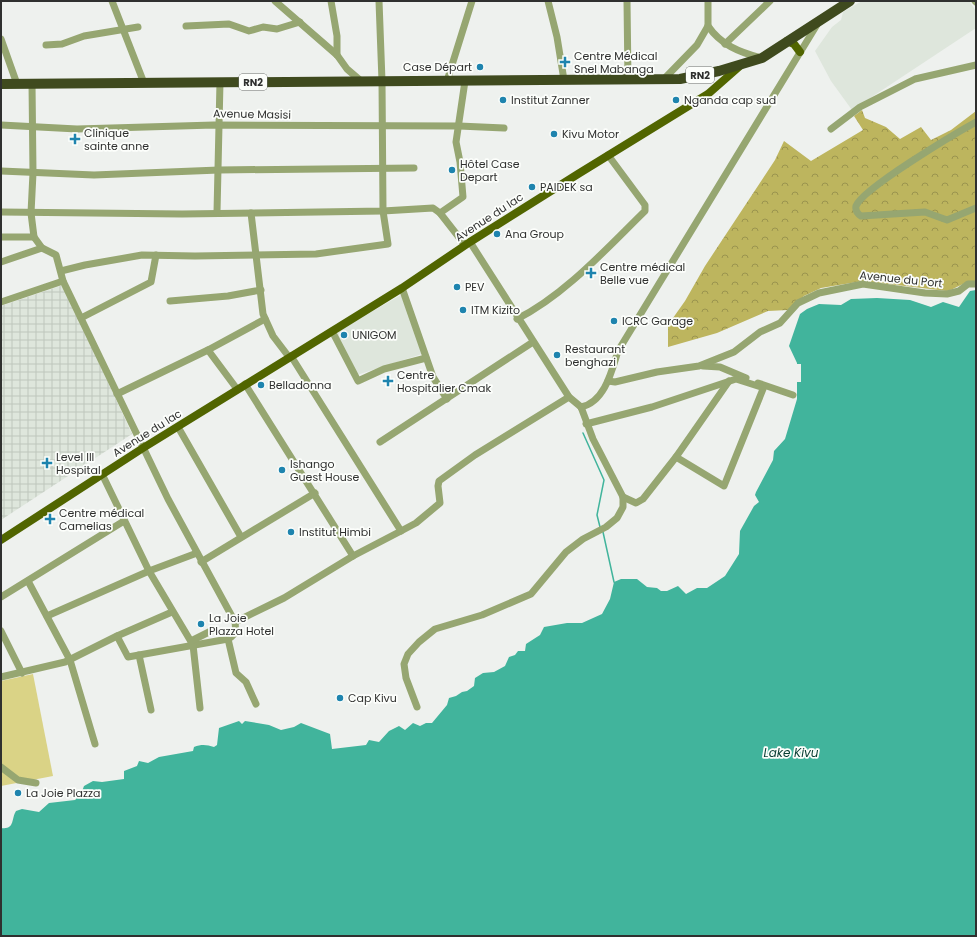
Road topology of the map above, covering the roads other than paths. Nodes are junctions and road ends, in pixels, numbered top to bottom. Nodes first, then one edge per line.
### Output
1 (112, 1) edge
2 (275, 1) edge
3 (331, 1) edge
4 (380, 1) edge
5 (472, 1) edge
6 (548, 1) edge
7 (627, 1) edge
8 (708, 1) edge
9 (770, 1) edge
10 (850, 1) edge
11 (822, 18) junction
12 (300, 22) junction
13 (186, 26) dead end
14 (708, 26) junction
15 (138, 27) dead end
16 (122, 29) junction
17 (1, 39) edge
18 (787, 41) junction
19 (725, 44) junction
20 (46, 45) dead end
21 (800, 52) junction
22 (337, 55) junction
23 (762, 58) junction
24 (742, 64) junction
25 (976, 65) edge
26 (564, 80) junction
27 (628, 80) junction
28 (662, 80) junction
29 (361, 81) junction
30 (382, 81) junction
31 (447, 81) junction
32 (465, 81) junction
33 (220, 82) junction
34 (32, 83) junction
35 (144, 83) junction
36 (1, 84) edge
37 (17, 84) junction
38 (976, 122) edge
39 (1, 125) edge
40 (219, 125) junction
41 (382, 126) junction
42 (459, 126) junction
43 (32, 127) junction
44 (504, 128) dead end
45 (830, 129) dead end
46 (608, 155) junction
47 (414, 168) dead end
48 (382, 169) junction
49 (219, 170) junction
50 (1, 171) edge
51 (33, 173) junction
52 (976, 208) edge
53 (383, 211) junction
54 (1, 212) edge
55 (217, 212) junction
56 (31, 213) junction
57 (251, 213) junction
58 (440, 213) junction
59 (1, 237) edge
60 (34, 237) junction
61 (467, 244) junction
62 (42, 248) junction
63 (255, 254) junction
64 (156, 255) junction
65 (1, 262) edge
66 (61, 271) junction
67 (64, 281) junction
68 (976, 284) edge
69 (402, 288) junction
70 (261, 290) junction
71 (170, 301) dead end
72 (1, 302) edge
73 (81, 318) junction
74 (265, 319) junction
75 (517, 319) junction
76 (332, 331) junction
77 (533, 342) junction
78 (208, 350) junction
79 (290, 356) junction
80 (426, 358) junction
81 (699, 366) junction
82 (729, 381) junction
83 (608, 382) junction
84 (245, 384) junction
85 (237, 389) junction
86 (117, 394) junction
87 (793, 395) dead end
88 (569, 397) junction
89 (447, 399) junction
90 (581, 407) junction
91 (586, 424) junction
92 (178, 427) junction
93 (380, 442) dead end
94 (143, 448) junction
95 (676, 457) junction
96 (102, 474) junction
97 (315, 493) junction
98 (622, 497) junction
99 (124, 521) junction
100 (401, 531) junction
101 (240, 537) junction
102 (1, 540) edge
103 (197, 553) junction
104 (353, 556) junction
105 (201, 562) junction
106 (149, 571) junction
107 (28, 581) junction
108 (1, 597) edge
109 (172, 612) junction
110 (47, 616) junction
111 (235, 622) junction
112 (1, 631) edge
113 (212, 631) dead end
114 (117, 636) junction
115 (228, 639) junction
116 (192, 643) junction
117 (139, 655) junction
118 (70, 660) junction
119 (22, 673) junction
120 (1, 677) edge
121 (256, 704) dead end
122 (417, 707) dead end
123 (200, 708) dead end
124 (151, 710) dead end
125 (95, 744) dead end
126 (2, 770) edge
127 (36, 783) dead end

1 - 16 street
2 - 12 street
3 - 22 street
4 - 30 street
5 - 31 street
6 - 26 street
7 - 27 street
8 - 14 street
9 - 19 street
10 - 11 highway, RN2
11 - 18 highway, RN2
11 - 21 street
12 - 13 street
12 - 22 street
14 - 19 street
14 - 28 street
15 - 16 street
16 - 20 street
16 - 35 street
17 - 37 street
18 - 21 main road
18 - 23 highway, RN2
19 - 23 street
21 - 83 street
22 - 29 street
23 - 24 highway, RN2
24 - 28 highway, RN2
24 - 46 main road, Avenue du lac
25 - 45 street
26 - 27 highway, RN2
26 - 32 highway, RN2
27 - 28 highway, RN2
29 - 30 highway, RN2
29 - 33 highway, RN2
30 - 31 highway, RN2
30 - 41 street
31 - 32 highway, RN2
32 - 42 street
33 - 35 highway, RN2
33 - 40 street
34 - 35 highway, RN2
34 - 37 highway, RN2
34 - 43 street
36 - 37 highway, RN2
38 - 52 street
39 - 43 street, Avenue Masisi
40 - 41 street, Avenue Masisi
40 - 43 street, Avenue Masisi
40 - 49 street
41 - 42 street, Avenue Masisi
41 - 48 street
42 - 44 street, Avenue Masisi
42 - 58 street
43 - 51 street
46 - 61 main road, Avenue du lac
46 - 75 street
47 - 48 street
48 - 49 street
48 - 53 street
49 - 51 street
49 - 55 street
50 - 51 street
51 - 56 street
53 - 57 street
53 - 58 street
53 - 63 street
54 - 56 street
55 - 56 street
55 - 57 street
56 - 60 street
57 - 63 street
58 - 61 street
59 - 60 street
60 - 62 street
61 - 69 main road, Avenue du lac
61 - 75 street
62 - 65 street
62 - 66 street
63 - 64 street
63 - 70 street
64 - 66 street
64 - 73 street
66 - 67 street
67 - 72 street
67 - 73 street
68 - 81 street, Avenue du Port
69 - 76 main road, Avenue du lac
69 - 80 street
70 - 71 street
70 - 74 street
73 - 86 street
74 - 78 street
74 - 79 street
75 - 77 street
76 - 79 main road, Avenue du lac
76 - 80 street
77 - 88 street
77 - 89 street
78 - 85 street
78 - 86 street
79 - 84 main road, Avenue du lac
79 - 100 street
80 - 89 street
81 - 83 street, Avenue du Port
81 - 87 street
82 - 91 street
82 - 95 street
82 - 95 street
83 - 90 street
84 - 85 main road, Avenue du lac
84 - 97 street
85 - 92 main road, Avenue du lac
86 - 94 street
88 - 90 street
88 - 100 street
89 - 93 street
90 - 91 street
91 - 98 street
92 - 94 main road, Avenue du lac
92 - 101 street
94 - 96 main road, Avenue du lac
94 - 103 street
95 - 98 street
96 - 99 street
96 - 102 main road, Avenue du lac
97 - 101 street
97 - 104 street
98 - 122 street
99 - 106 street
99 - 107 street
100 - 104 street
101 - 105 street
103 - 105 street
103 - 106 street
104 - 111 street
105 - 111 street
106 - 109 street
106 - 110 street
107 - 108 street
107 - 110 street
109 - 114 street
109 - 116 street
110 - 118 street
111 - 115 street
112 - 119 street
113 - 116 street
114 - 117 street
114 - 118 street
115 - 116 street
115 - 121 street
116 - 117 street
116 - 123 street
117 - 124 street
118 - 119 street
118 - 125 street
119 - 120 street
126 - 127 street

